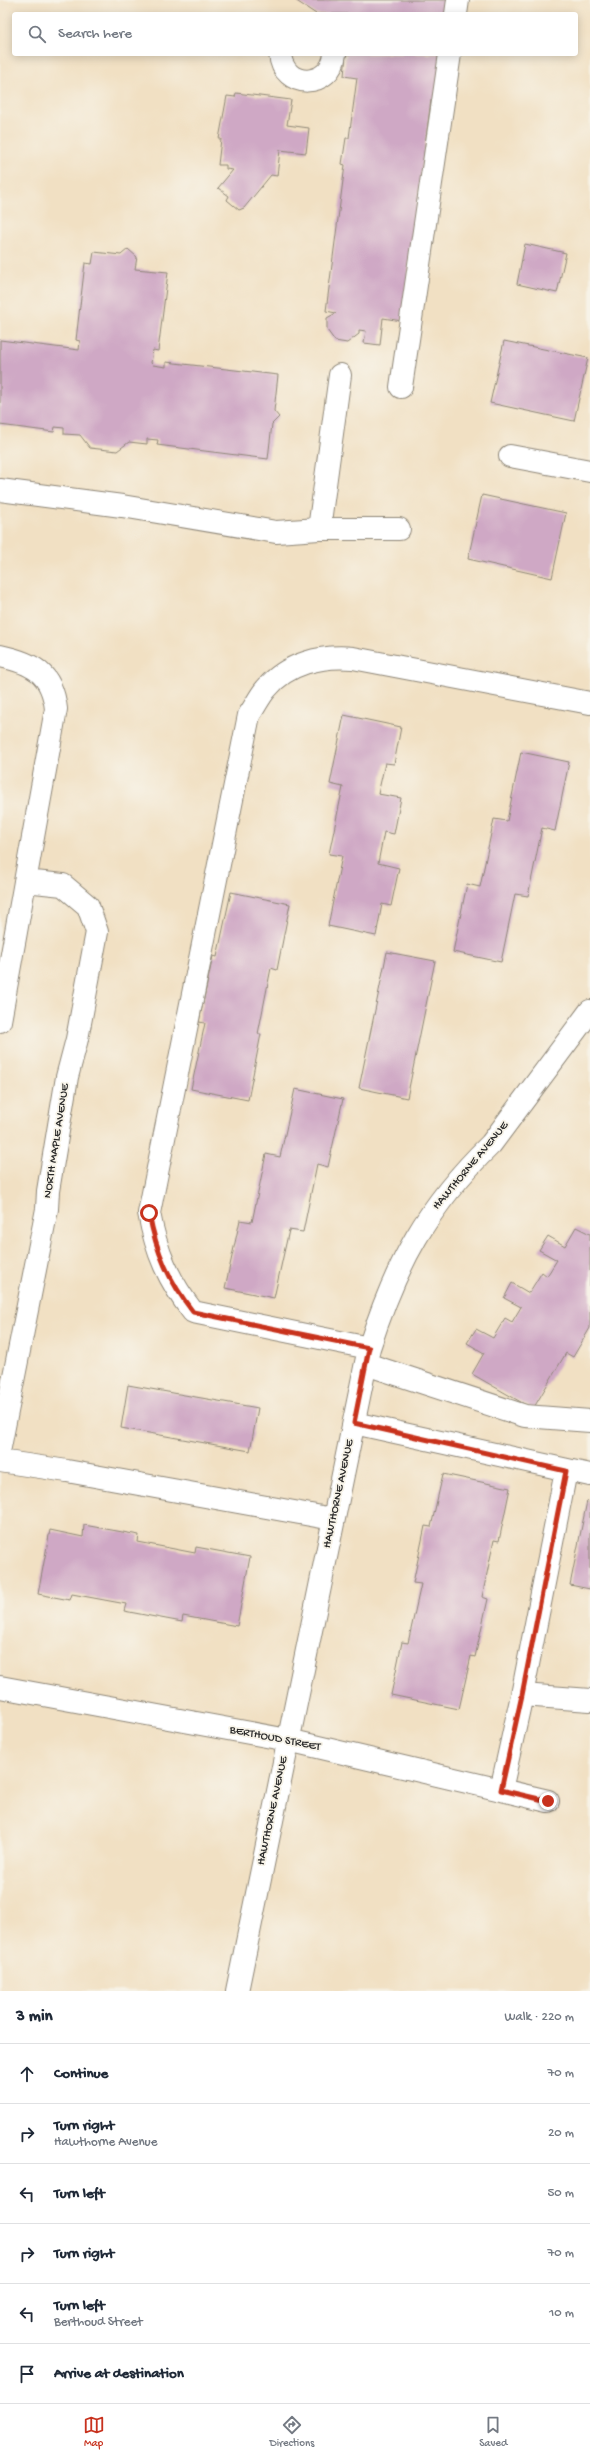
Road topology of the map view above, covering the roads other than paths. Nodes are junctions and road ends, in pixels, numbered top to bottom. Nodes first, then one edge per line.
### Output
1 (458, 0) edge
2 (456, 12) edge
3 (280, 56) edge
4 (335, 56) edge
5 (450, 56) edge
6 (340, 375) dead end
7 (401, 387) dead end
8 (510, 456) dead end
9 (590, 471) edge
10 (0, 490) edge
11 (319, 529) junction
12 (399, 529) dead end
13 (0, 656) edge
14 (590, 703) edge
15 (25, 881) junction
16 (590, 1010) edge
17 (0, 1021) edge
18 (367, 1356) junction
19 (590, 1421) edge
20 (354, 1423) junction
21 (0, 1447) edge
22 (0, 1461) edge
23 (566, 1471) junction
24 (590, 1475) edge
25 (333, 1519) junction
26 (0, 1687) edge
27 (522, 1695) junction
28 (590, 1700) edge
29 (288, 1740) junction
30 (501, 1790) junction
31 (548, 1801) dead end
32 (237, 1991) edge

1 - 2 street
3 - 4 street
5 - 7 street
6 - 11 street
8 - 9 street
10 - 11 street
11 - 12 street
13 - 15 street
14 - 18 street
15 - 17 street
15 - 21 street, NORTH MAPLE AVENUE
16 - 18 street, HAWTHORNE AVENUE
18 - 19 street
18 - 20 street, HAWTHORNE AVENUE
20 - 23 street
20 - 25 street, HAWTHORNE AVENUE
22 - 25 street
23 - 24 street
23 - 27 street
25 - 29 street, HAWTHORNE AVENUE
26 - 29 street, BERTHOUD STREET
27 - 28 street
27 - 30 street
29 - 30 street, BERTHOUD STREET
29 - 32 street, HAWTHORNE AVENUE
30 - 31 street, BERTHOUD STREET

